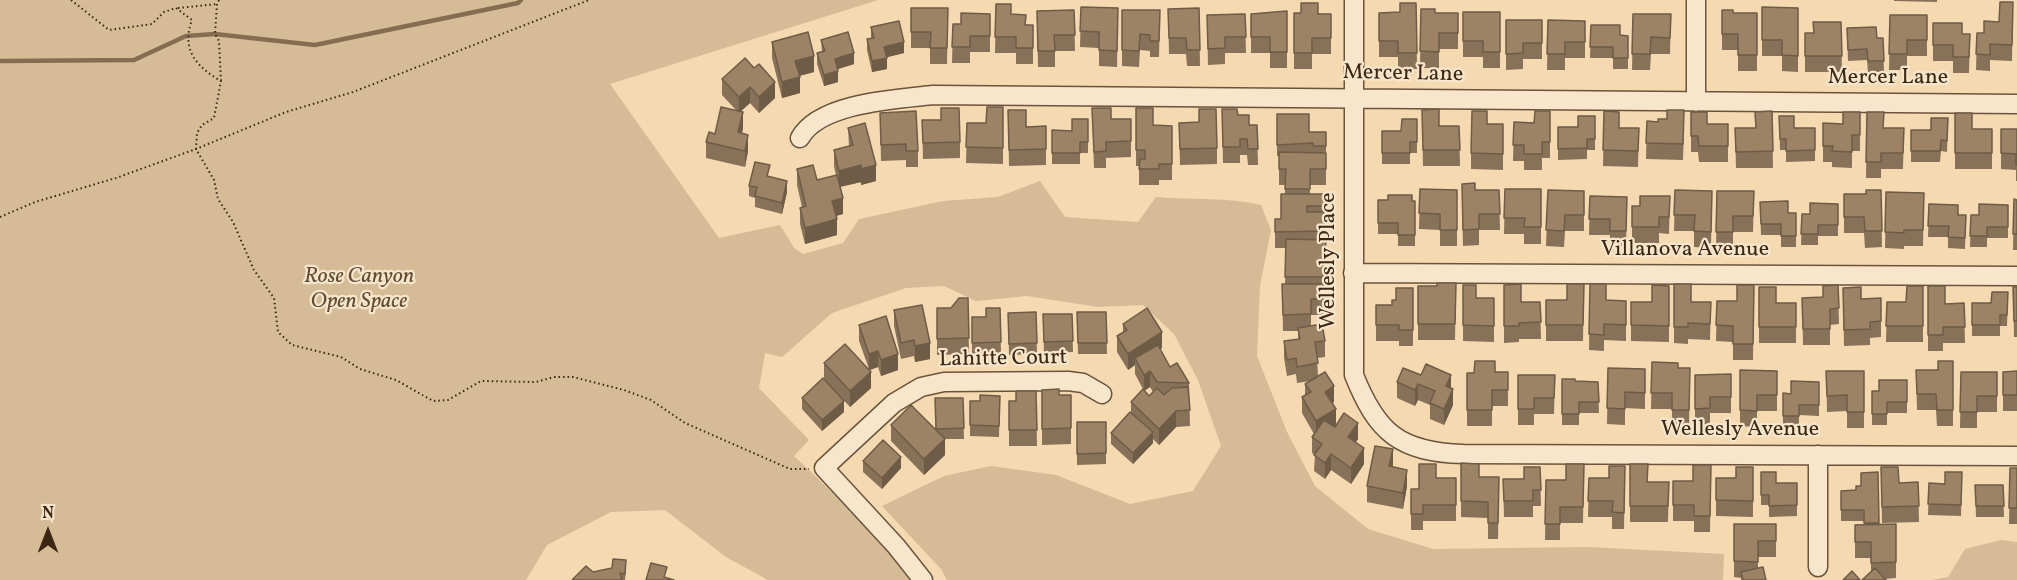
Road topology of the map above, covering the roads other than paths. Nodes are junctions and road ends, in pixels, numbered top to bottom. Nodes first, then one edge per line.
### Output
1 (1354, 0) edge
2 (1696, 0) edge
3 (1354, 99) junction
4 (1696, 102) junction
5 (2017, 104) edge
6 (800, 138) dead end
7 (1353, 273) junction
8 (2017, 276) edge
9 (1102, 394) dead end
10 (1463, 454) joint
11 (1818, 455) junction
12 (2017, 456) edge
13 (1818, 567) dead end
14 (923, 580) edge

1 - 3 street, Wellesly Place
2 - 4 street
3 - 4 street, Mercer Lane
3 - 6 street, Mercer Lane
3 - 7 street, Wellesly Place
4 - 5 street, Mercer Lane
7 - 8 street, Villanova Avenue
7 - 10 street, Wellesly Place
9 - 14 street, Lahitte Court
10 - 11 street, Wellesly Avenue
11 - 12 street, Wellesly Avenue
11 - 13 street

